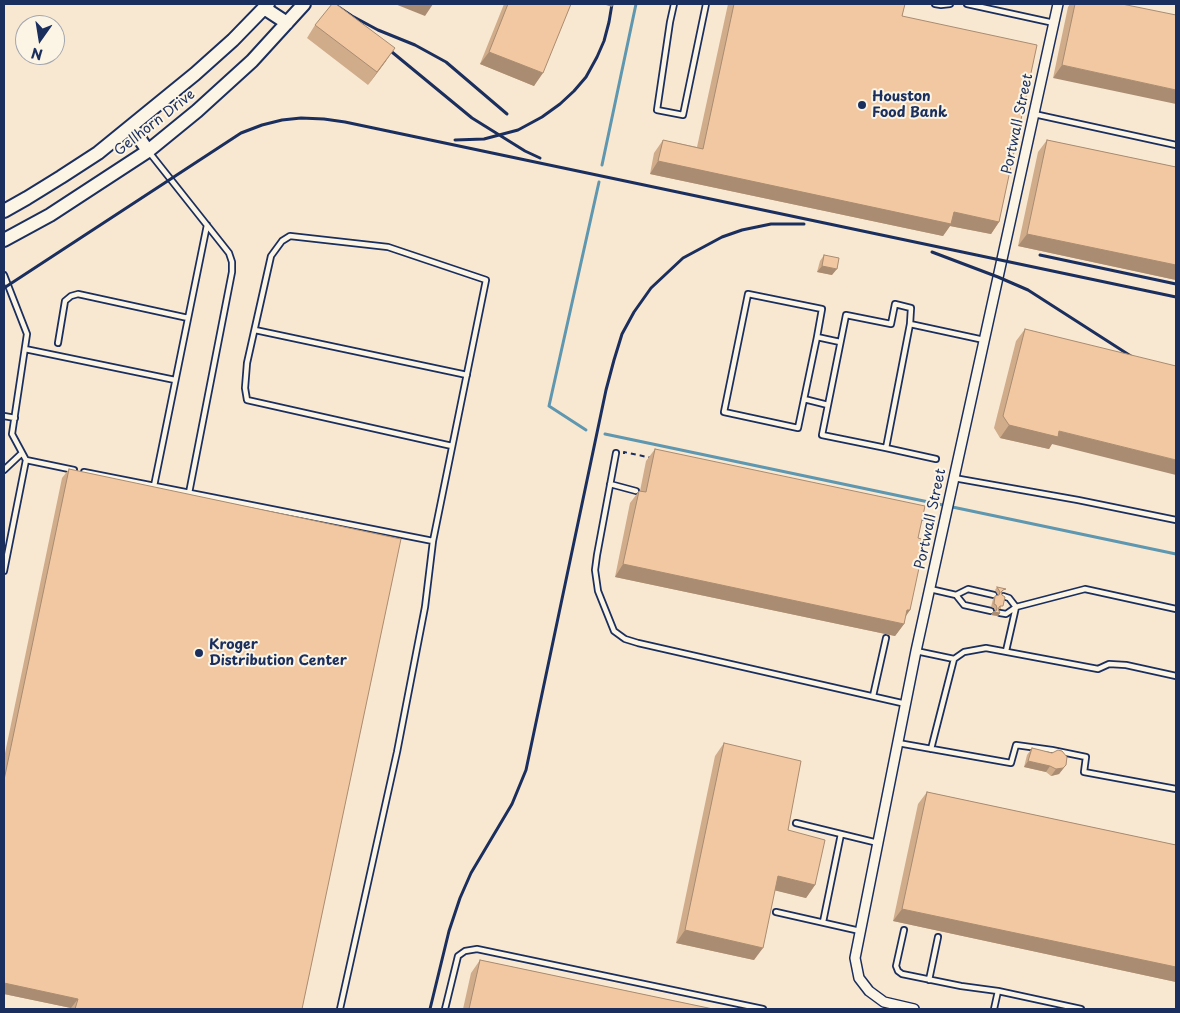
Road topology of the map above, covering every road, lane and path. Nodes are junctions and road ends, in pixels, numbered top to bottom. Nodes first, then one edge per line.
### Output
1 (304, 4) edge
2 (674, 4) edge
3 (706, 4) edge
4 (935, 4) edge
5 (950, 4) edge
6 (967, 4) edge
7 (1058, 4) edge
8 (264, 5) edge
9 (287, 23) junction
10 (1054, 23) junction
11 (1034, 114) junction
12 (131, 126) junction
13 (1176, 145) edge
14 (148, 151) junction
15 (4, 210) edge
16 (207, 224) junction
17 (4, 240) edge
18 (4, 275) edge
19 (188, 318) junction
20 (910, 324) junction
21 (255, 330) junction
22 (817, 337) junction
23 (984, 340) junction
24 (840, 342) junction
25 (58, 343) dead end
26 (25, 349) junction
27 (466, 375) junction
28 (175, 380) junction
29 (804, 400) junction
30 (828, 405) junction
31 (4, 416) edge
32 (15, 418) junction
33 (452, 446) junction
34 (886, 448) junction
35 (616, 453) joint
36 (22, 454) junction
37 (653, 458) edge
38 (936, 459) dead end
39 (26, 460) junction
40 (4, 470) edge
41 (954, 478) junction
42 (610, 484) junction
43 (154, 486) junction
44 (636, 490) dead end
45 (189, 493) junction
46 (920, 514) edge
47 (1176, 520) edge
48 (944, 524) junction
49 (433, 541) junction
50 (4, 571) edge
51 (930, 589) junction
52 (994, 594) edge
53 (956, 595) junction
54 (1003, 596) edge
55 (1016, 607) junction
56 (1176, 609) edge
57 (991, 611) edge
58 (1000, 613) edge
59 (886, 638) dead end
60 (916, 651) junction
61 (1006, 652) junction
62 (954, 659) junction
63 (1176, 676) edge
64 (873, 696) junction
65 (906, 704) junction
66 (898, 743) junction
67 (931, 749) junction
68 (1176, 789) edge
69 (796, 824) dead end
70 (841, 834) junction
71 (878, 843) junction
72 (776, 912) dead end
73 (823, 922) junction
74 (860, 930) junction
75 (904, 930) dead end
76 (938, 937) dead end
77 (929, 980) junction
78 (998, 990) junction
79 (340, 1009) edge
80 (446, 1009) edge
81 (763, 1009) edge
82 (914, 1009) edge
83 (994, 1009) edge
84 (1081, 1009) edge

1 - 9 main road, Gellhorn Drive
2 - 3 lane
4 - 5 lane
6 - 10 lane
7 - 10 street, Portwall Street
8 - 9 main road
8 - 12 main road, Gellhorn Drive
9 - 14 main road, Gellhorn Drive
10 - 11 street, Portwall Street
11 - 13 lane
11 - 23 street, Portwall Street
12 - 14 main road
12 - 15 main road, Gellhorn Drive
14 - 16 lane
14 - 17 main road, Gellhorn Drive
16 - 19 lane
16 - 45 lane
18 - 26 lane
19 - 25 lane
19 - 28 lane
20 - 23 lane
20 - 24 lane
20 - 34 lane
21 - 27 lane
21 - 27 lane
21 - 33 lane
22 - 24 lane
22 - 29 lane
22 - 29 lane
23 - 41 street, Portwall Street
24 - 30 lane
26 - 28 lane
26 - 32 lane
27 - 33 lane
28 - 43 lane
29 - 30 lane
30 - 34 lane
31 - 32 lane
32 - 36 lane
33 - 49 lane
34 - 38 lane
35 - 37 path
35 - 42 lane
36 - 39 lane
36 - 40 lane
39 - 43 lane
39 - 50 lane
41 - 47 lane
41 - 48 street, Portwall Street
42 - 44 lane
42 - 64 lane
43 - 45 lane
45 - 49 lane
46 - 48 path
48 - 51 street, Portwall Street
49 - 79 lane
51 - 53 lane
51 - 60 street, Portwall Street
52 - 53 lane
53 - 57 lane
54 - 55 lane
55 - 56 lane
55 - 58 lane
55 - 61 lane
59 - 64 lane
60 - 62 lane
60 - 65 street, Portwall Street
61 - 62 lane
61 - 63 lane
62 - 67 lane
64 - 65 lane
65 - 66 street, Portwall Street
66 - 67 lane
66 - 71 street, Portwall Street
67 - 68 lane
69 - 70 lane
70 - 71 lane
70 - 73 lane
71 - 74 street, Portwall Street
72 - 73 lane
73 - 74 lane
74 - 82 street, Portwall Street
75 - 77 lane
76 - 77 lane
77 - 78 lane
78 - 83 lane
78 - 84 lane
80 - 81 lane

